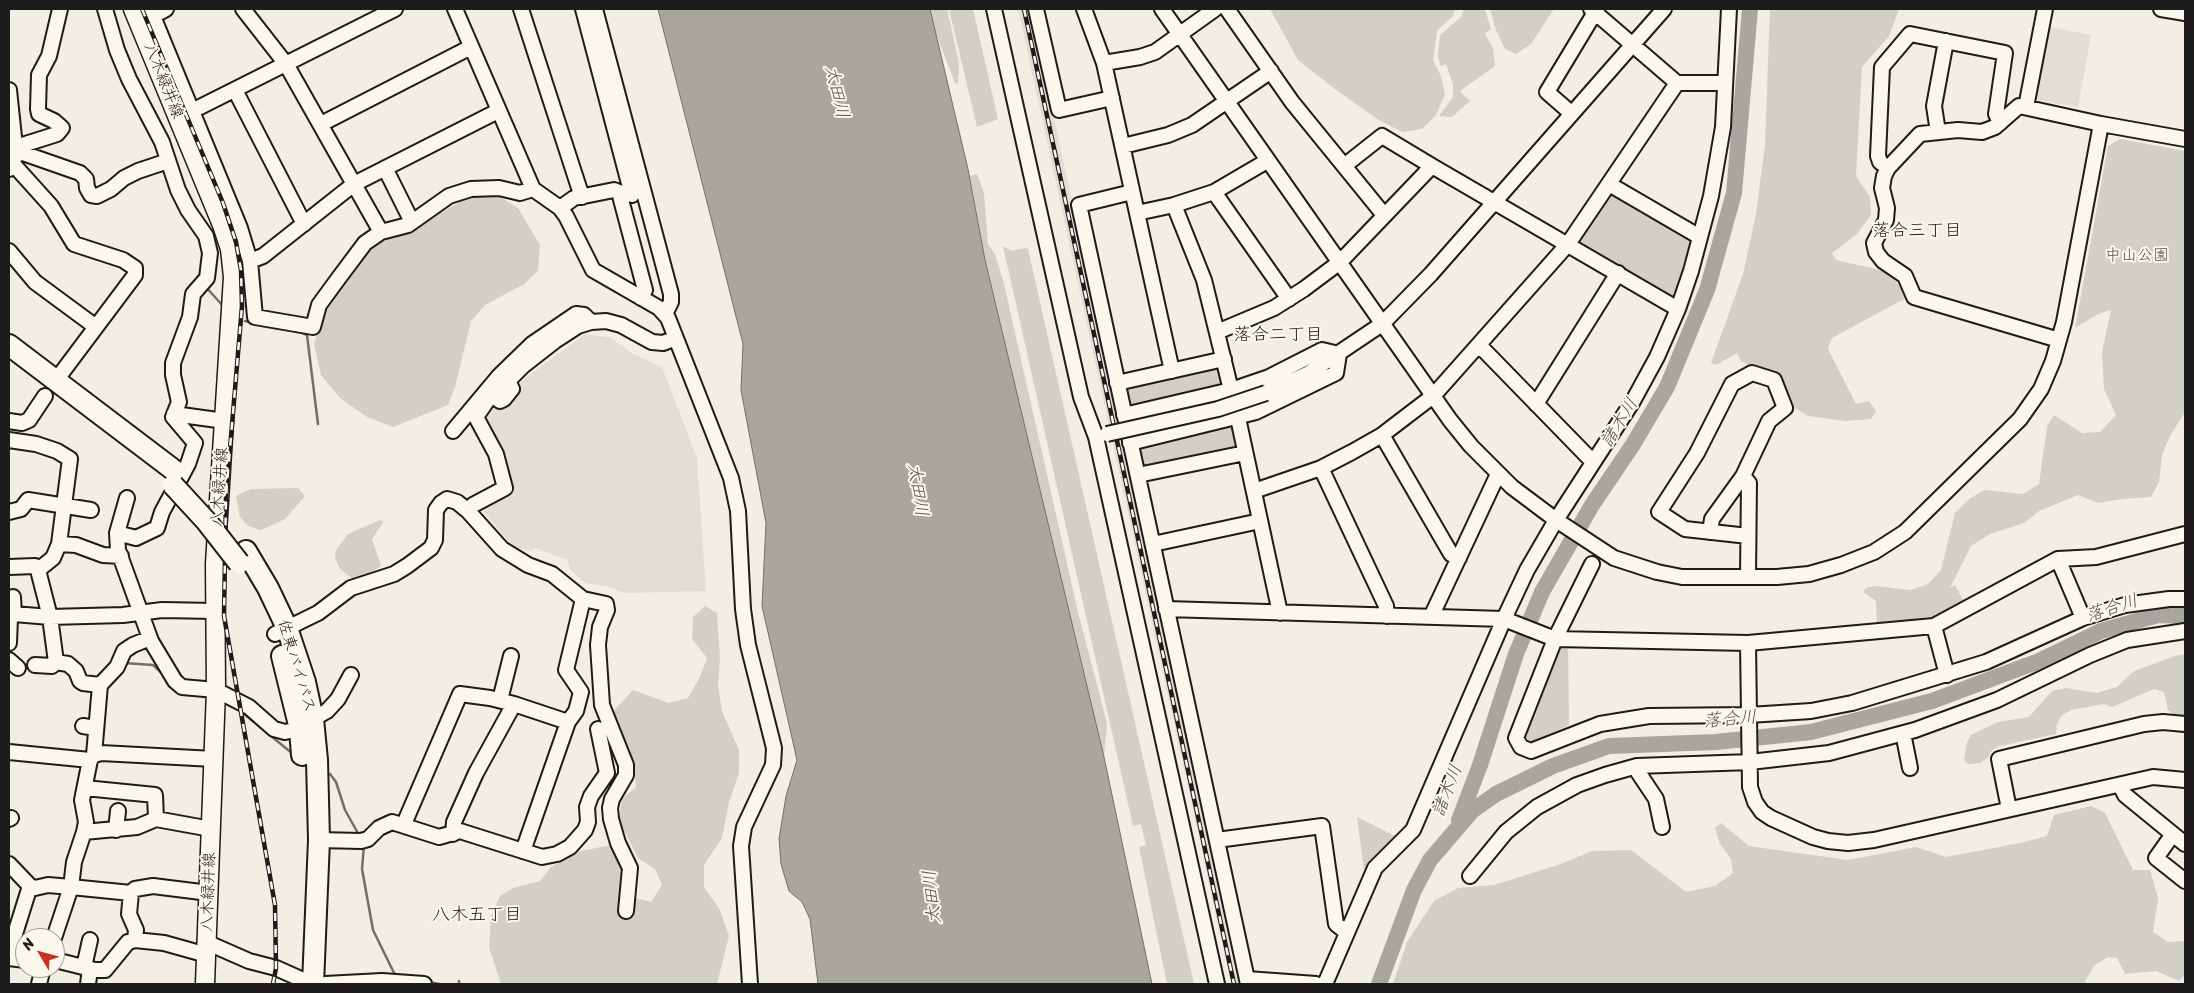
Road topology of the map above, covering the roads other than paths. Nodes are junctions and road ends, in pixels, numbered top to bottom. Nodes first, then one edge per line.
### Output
1 (60, 9) edge
2 (105, 9) edge
3 (134, 9) edge
4 (166, 9) edge
5 (243, 9) edge
6 (395, 9) edge
7 (455, 9) edge
8 (521, 9) edge
9 (583, 9) edge
10 (595, 9) edge
11 (994, 9) edge
12 (1036, 9) edge
13 (1084, 9) edge
14 (1162, 9) edge
15 (1215, 9) edge
16 (1227, 9) edge
17 (1664, 9) edge
18 (1729, 9) edge
19 (2045, 9) edge
20 (2161, 9) edge
21 (1595, 10) edge
22 (152, 12) edge
23 (2185, 13) edge
24 (1180, 34) junction
25 (1946, 41) junction
26 (1632, 44) junction
27 (471, 47) junction
28 (286, 64) junction
29 (1104, 64) junction
30 (1271, 71) junction
31 (1678, 83) junction
32 (1725, 83) junction
33 (9, 90) edge
34 (235, 90) junction
35 (1112, 98) junction
36 (1227, 102) junction
37 (2026, 107) junction
38 (192, 111) junction
39 (498, 111) junction
40 (1571, 114) junction
41 (11, 119) edge
42 (2000, 123) junction
43 (321, 124) junction
44 (2101, 124) junction
45 (1938, 132) junction
46 (2185, 139) edge
47 (1123, 146) junction
48 (14, 158) edge
49 (1267, 160) junction
50 (164, 162) junction
51 (1344, 166) junction
52 (1432, 166) junction
53 (385, 168) junction
54 (1888, 168) junction
55 (354, 184) junction
56 (1609, 184) junction
57 (533, 189) junction
58 (1132, 192) junction
59 (1214, 192) junction
60 (632, 195) dead end
61 (582, 197) junction
62 (1494, 201) junction
63 (1174, 205) junction
64 (560, 208) junction
65 (1137, 213) junction
66 (1384, 215) junction
67 (412, 222) junction
68 (304, 224) junction
69 (381, 232) junction
70 (1700, 237) junction
71 (1568, 244) junction
72 (9, 251) edge
73 (250, 261) junction
74 (1340, 262) junction
75 (1618, 273) junction
76 (1289, 298) junction
77 (647, 301) junction
78 (1678, 309) junction
79 (665, 314) junction
80 (591, 322) junction
81 (1382, 324) junction
82 (96, 327) junction
83 (1217, 332) junction
84 (676, 338) junction
85 (2059, 340) junction
86 (9, 345) edge
87 (1479, 345) junction
88 (1339, 354) junction
89 (1224, 359) junction
90 (9, 362) edge
91 (1172, 371) junction
92 (60, 375) dead end
93 (1117, 383) junction
94 (1231, 390) junction
95 (45, 396) dead end
96 (1433, 396) junction
97 (1536, 404) junction
98 (174, 414) junction
99 (1124, 415) junction
100 (1238, 418) junction
101 (9, 421) edge
102 (225, 421) junction
103 (453, 431) dead end
104 (1101, 435) junction
105 (1382, 435) junction
106 (9, 440) edge
107 (1130, 443) junction
108 (1246, 453) junction
109 (1593, 462) junction
110 (1321, 468) junction
111 (1498, 474) junction
112 (1138, 475) junction
113 (1743, 476) junction
114 (176, 480) junction
115 (1254, 492) junction
116 (127, 498) dead end
117 (64, 506) junction
118 (90, 510) dead end
119 (468, 511) junction
120 (9, 512) edge
121 (1260, 521) junction
122 (1558, 522) junction
123 (1710, 532) junction
124 (117, 533) junction
125 (2185, 534) edge
126 (1748, 536) junction
127 (59, 544) junction
128 (1153, 544) junction
129 (122, 556) junction
130 (1459, 558) junction
131 (2058, 559) junction
132 (1592, 564) dead end
133 (9, 567) edge
134 (38, 570) junction
135 (1748, 577) junction
136 (13, 596) dead end
137 (583, 599) junction
138 (2185, 599) edge
139 (1166, 609) junction
140 (215, 611) junction
141 (140, 613) junction
142 (1280, 613) junction
143 (14, 614) junction
144 (50, 616) junction
145 (1387, 616) junction
146 (1431, 617) junction
147 (2083, 618) junction
148 (1507, 620) junction
149 (1934, 626) junction
150 (281, 631) junction
151 (2185, 631) edge
152 (150, 638) junction
153 (1552, 638) junction
154 (9, 643) edge
155 (1748, 643) junction
156 (511, 656) dead end
157 (56, 662) junction
158 (35, 665) dead end
159 (351, 675) dead end
160 (1947, 675) junction
161 (100, 684) junction
162 (216, 690) junction
163 (507, 702) junction
164 (1749, 720) junction
165 (568, 722) junction
166 (306, 724) junction
167 (2185, 724) edge
168 (598, 729) dead end
169 (1903, 733) junction
170 (9, 752) edge
171 (92, 758) junction
172 (214, 758) junction
173 (1750, 759) junction
174 (1637, 766) junction
175 (1910, 768) dead end
176 (2185, 780) edge
177 (2120, 785) junction
178 (85, 788) junction
179 (2008, 809) junction
180 (118, 811) dead end
181 (156, 819) junction
182 (404, 824) junction
183 (1662, 827) dead end
184 (211, 829) junction
185 (116, 830) junction
186 (84, 832) junction
187 (453, 834) junction
188 (2173, 834) junction
189 (319, 840) junction
190 (1216, 840) junction
191 (2185, 844) edge
192 (523, 851) junction
193 (9, 864) edge
194 (1470, 876) dead end
195 (2185, 882) edge
196 (30, 886) junction
197 (71, 886) junction
198 (209, 893) junction
199 (130, 894) junction
200 (626, 912) dead end
201 (57, 928) edge
202 (1346, 932) junction
203 (90, 940) dead end
204 (135, 940) junction
205 (207, 949) junction
206 (9, 954) edge
207 (65, 962) edge
208 (87, 968) junction
209 (1247, 981) edge
210 (307, 983) edge
211 (88, 984) edge
212 (205, 984) edge
213 (325, 984) edge
214 (424, 984) edge
215 (750, 984) edge
216 (1217, 984) edge
217 (1316, 984) edge
218 (1326, 984) edge

1 - 48 street
2 - 50 street
3 - 102 main road, 八木緑井線
4 - 22 street
5 - 28 street
6 - 28 street
7 - 27 street
8 - 61 street
9 - 60 street
10 - 79 street
11 - 104 street
12 - 35 street
13 - 29 street
14 - 24 street
15 - 24 street
16 - 30 street
17 - 26 street
18 - 32 street
19 - 37 street
20 - 23 street
21 - 26 street
21 - 40 street
22 - 38 street
24 - 29 street
24 - 36 street
25 - 42 street
25 - 45 street
25 - 54 street
26 - 31 street
26 - 40 street
27 - 39 street
27 - 43 street
28 - 34 street
28 - 43 street
29 - 35 street
30 - 36 street
30 - 51 street
31 - 32 street
31 - 56 street
32 - 70 street
33 - 41 street
34 - 38 street
34 - 68 street
35 - 47 street
36 - 47 street
36 - 49 street
37 - 42 street
37 - 44 street
38 - 73 street
39 - 53 street
39 - 57 street
40 - 62 street
41 - 48 street
42 - 45 street
43 - 55 street
44 - 46 street
44 - 85 street
45 - 54 street
47 - 58 street
48 - 50 street
48 - 82 street
49 - 59 street
49 - 74 street
50 - 98 street
51 - 52 street
51 - 66 street
52 - 62 street
52 - 66 street
53 - 55 street
53 - 67 street
54 - 85 street
55 - 68 street
55 - 69 street
56 - 70 street
56 - 71 street
57 - 64 street
57 - 67 street
58 - 65 street
58 - 93 street
59 - 63 street
59 - 76 street
61 - 64 street
61 - 77 street
62 - 71 street
62 - 81 street
63 - 65 street
63 - 83 street
64 - 77 street
65 - 91 street
66 - 74 street
67 - 69 street
68 - 73 street
69 - 73 street
70 - 78 street
71 - 75 street
71 - 87 street
72 - 82 street
74 - 76 street
74 - 81 street
75 - 78 street
75 - 97 street
76 - 83 street
77 - 79 street
78 - 109 street
79 - 84 street
80 - 84 street
80 - 103 street
80 - 119 street
81 - 88 street
81 - 96 street
82 - 92 street
83 - 89 street
84 - 215 street
85 - 135 street
86 - 114 highway, 佐東バイパス
87 - 96 street
87 - 97 street
88 - 94 street
88 - 100 street
88 - 104 street, bridge
89 - 91 street
89 - 94 street
90 - 114 highway, 佐東バイパス
91 - 93 street
93 - 99 street
94 - 99 street
95 - 101 street
96 - 105 street
96 - 111 street
97 - 109 street
98 - 102 street
98 - 124 street
99 - 107 street
100 - 107 street
100 - 108 street
102 - 140 main road, 八木緑井線
104 - 216 street
105 - 110 street
105 - 130 street
106 - 117 street
107 - 112 street
108 - 112 street
108 - 115 street
109 - 122 street
110 - 115 street
110 - 145 street
111 - 122 street
111 - 130 street
112 - 128 street
113 - 123 street
113 - 123 street
113 - 126 street
114 - 150 highway, 佐東バイパス, bridge
115 - 121 street
116 - 124 street
117 - 118 street
117 - 120 street
117 - 127 street
119 - 137 street
119 - 150 street
121 - 128 street
121 - 142 street
122 - 135 street
122 - 148 street
123 - 126 street
124 - 129 street
125 - 131 street
126 - 135 street
127 - 129 street
127 - 134 street
128 - 139 street
129 - 141 street
130 - 146 street
131 - 147 street
131 - 149 street
132 - 153 street
133 - 134 street
134 - 144 street
136 - 143 street
137 - 165 street
137 - 200 street
138 - 147 street
139 - 142 street
139 - 190 street
140 - 141 street
140 - 162 main road, 八木緑井線
141 - 144 street
141 - 152 street
142 - 145 street
143 - 144 street
143 - 154 street
144 - 157 street
145 - 146 street
146 - 148 street
147 - 160 street
148 - 153 street
148 - 202 street
149 - 155 street
149 - 160 street
150 - 166 highway, 佐東バイパス
151 - 169 street
152 - 161 street
152 - 162 street
153 - 155 street
153 - 164 street
155 - 164 street
156 - 163 street
157 - 158 street
157 - 161 street
159 - 166 street
160 - 164 street
161 - 171 street
162 - 166 street
162 - 172 main road, 八木緑井線
163 - 165 street
163 - 182 street
163 - 187 street
164 - 173 street
165 - 192 street
166 - 189 highway, 佐東バイパス
166 - 210 highway, 佐東バイパス
167 - 179 street
168 - 192 street
169 - 173 street
169 - 175 street
170 - 171 street
171 - 172 street
171 - 178 street
172 - 184 main road, 八木緑井線
173 - 174 street
173 - 179 street
174 - 183 street
174 - 194 street
176 - 177 street
177 - 179 street
177 - 188 street
178 - 181 street
178 - 186 street
180 - 185 street
181 - 184 street
181 - 185 street
182 - 187 street
182 - 189 street
184 - 198 main road, 八木緑井線
185 - 186 street
186 - 197 street
187 - 192 street
188 - 191 street
188 - 195 street
189 - 210 highway, 佐東バイパス
190 - 202 street
190 - 209 street
193 - 196 street
196 - 197 street
196 - 206 street
197 - 199 street
197 - 201 street
198 - 199 street
198 - 205 main road, 八木緑井線
199 - 204 street
202 - 218 street
203 - 208 street
204 - 205 street
204 - 208 street
205 - 210 street
205 - 212 main road, 八木緑井線
207 - 208 street
208 - 211 street
209 - 217 street
213 - 214 street

